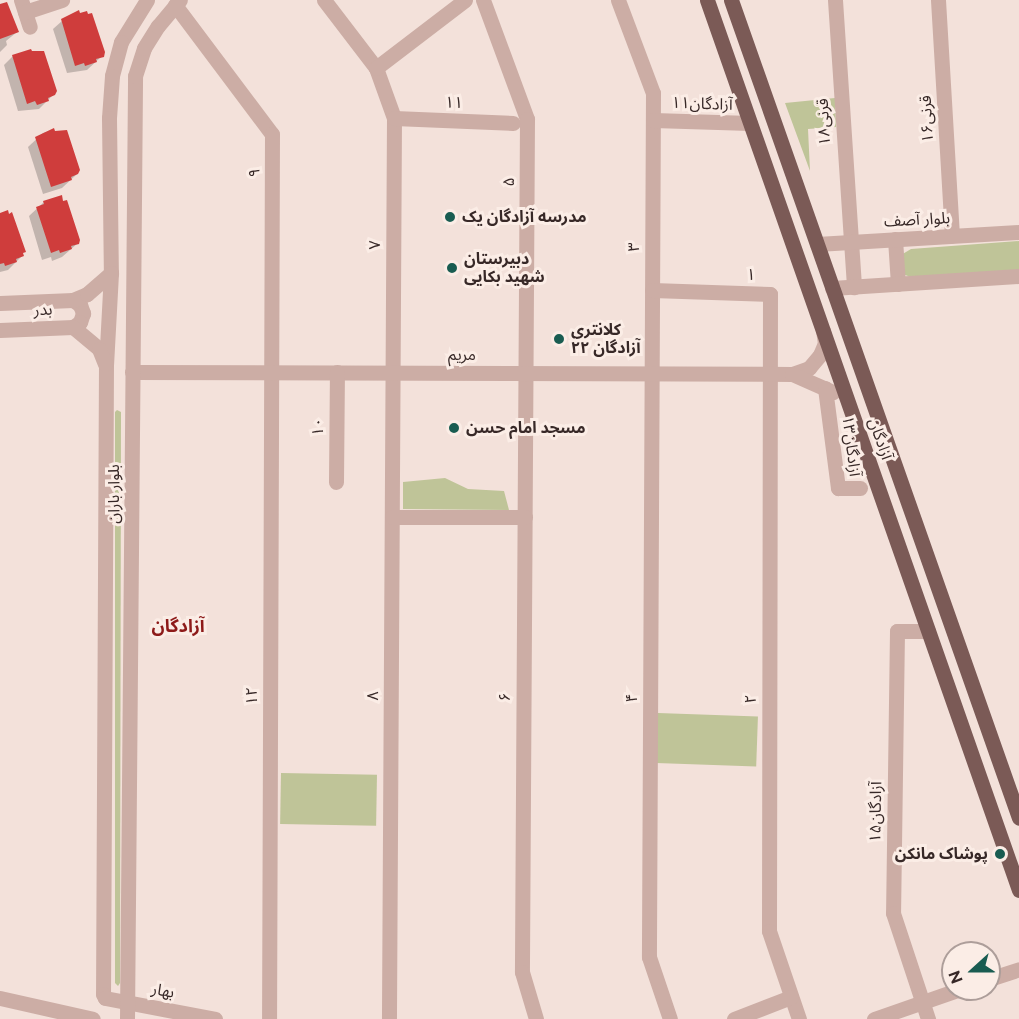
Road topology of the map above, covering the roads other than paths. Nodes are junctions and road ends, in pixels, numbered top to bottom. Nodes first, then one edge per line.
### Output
1 (62, 0) edge
2 (147, 0) edge
3 (324, 0) edge
4 (465, 0) edge
5 (483, 0) edge
6 (618, 0) edge
7 (707, 0) edge
8 (731, 0) edge
9 (835, 0) edge
10 (938, 0) edge
11 (177, 3) edge
12 (23, 6) edge
13 (30, 27) dead end
14 (376, 68) junction
15 (394, 118) junction
16 (653, 120) junction
17 (513, 123) dead end
18 (750, 123) junction
19 (1019, 232) edge
20 (952, 236) junction
21 (895, 239) junction
22 (849, 242) junction
23 (817, 244) junction
24 (111, 273) junction
25 (1019, 276) edge
26 (898, 284) junction
27 (854, 287) junction
28 (832, 288) junction
29 (652, 290) junction
30 (73, 300) junction
31 (0, 303) edge
32 (73, 327) junction
33 (822, 329) junction
34 (0, 330) edge
35 (106, 364) junction
36 (132, 372) junction
37 (272, 372) junction
38 (337, 372) junction
39 (393, 373) junction
40 (525, 373) junction
41 (651, 373) junction
42 (768, 374) junction
43 (792, 374) junction
44 (825, 388) junction
45 (852, 414) junction
46 (336, 482) dead end
47 (860, 488) dead end
48 (392, 517) junction
49 (525, 517) junction
50 (107, 545) junction
51 (131, 546) junction
52 (928, 631) junction
53 (988, 732) junction
54 (966, 740) junction
55 (1019, 819) edge
56 (1019, 890) edge
57 (1019, 969) edge
58 (1001, 975) edge
59 (941, 996) edge
60 (0, 998) edge
61 (105, 998) joint
62 (791, 998) junction
63 (128, 1002) junction
64 (923, 1002) junction
65 (93, 1019) edge
66 (127, 1019) edge
67 (215, 1019) edge
68 (269, 1019) edge
69 (389, 1019) edge
70 (536, 1019) edge
71 (670, 1019) edge
72 (734, 1019) edge
73 (799, 1019) edge
74 (874, 1019) edge
75 (928, 1019) edge

1 - 12 street
2 - 24 street, بلوار باران
3 - 14 street
4 - 14 street
5 - 40 street, ۵
6 - 16 street, ۳
7 - 18 main road, آزادگان
8 - 23 main road, آزادگان
9 - 22 street, قرنی۱۸
10 - 20 street, قرنی۱۶
11 - 36 street, بلوار باران
11 - 37 street, ۹
12 - 13 street
14 - 15 street
15 - 17 street, ۱۱
15 - 39 street, ۷
16 - 18 street, آزادگان۱۱
16 - 29 street, ۳
18 - 33 main road, آزادگان
19 - 20 street, بلوار آصف
20 - 21 street, بلوار آصف
21 - 22 street, بلوار آصف
21 - 26 street
22 - 23 street, بلوار آصف
22 - 27 street, قرنی۱۸
23 - 28 main road, آزادگان
24 - 30 street, بدر
24 - 35 street, بلوار باران
25 - 26 street
26 - 27 street
27 - 28 street
28 - 53 main road, آزادگان
29 - 41 street, ۳
29 - 42 street, ۱
30 - 31 street, بدر
30 - 32 street
32 - 34 street, بدر
32 - 35 street, بدر
33 - 43 street
33 - 45 main road, آزادگان
35 - 50 street, بلوار باران
36 - 37 street, مریم
36 - 51 street, بلوار باران
37 - 38 street, مریم
37 - 68 street, ۱۲
38 - 39 street, مریم
38 - 46 street, ۱۰
39 - 40 street, مریم
39 - 48 street, ۸
40 - 41 street, مریم
40 - 49 street, ۶
41 - 42 street, مریم
41 - 71 street, ۴
42 - 43 street, مریم
42 - 62 street, ۲
43 - 44 street
44 - 45 street
44 - 47 street, آزادگان۱۳
45 - 52 main road, آزادگان
48 - 49 street
48 - 69 street, ۸
49 - 70 street, ۶
50 - 51 street
50 - 61 street, بلوار باران
51 - 63 street, بلوار باران
52 - 54 main road, آزادگان
52 - 64 street, آزادگان۱۵
53 - 54 main road
53 - 55 main road, آزادگان
54 - 56 main road, آزادگان
57 - 58 street
59 - 64 street
60 - 65 street
61 - 63 street, بهار
62 - 72 street
62 - 73 street, ۲
63 - 66 street, بلوار باران
63 - 67 street, بهار
64 - 74 street
64 - 75 street, آزادگان۱۵

